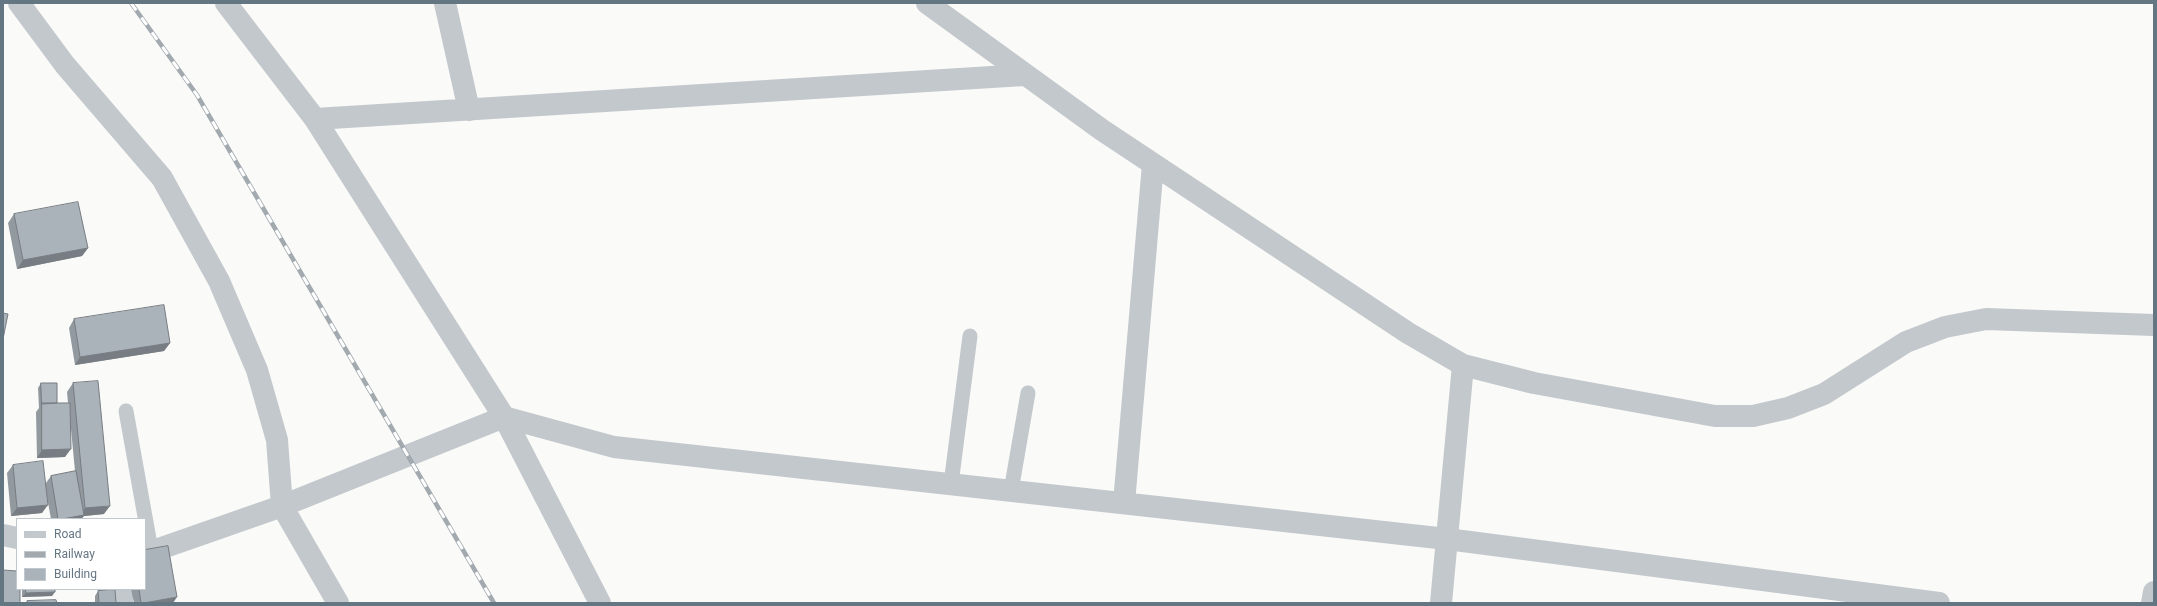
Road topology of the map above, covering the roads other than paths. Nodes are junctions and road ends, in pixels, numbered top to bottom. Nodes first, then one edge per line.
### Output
1 (19, 3) edge
2 (226, 3) edge
3 (445, 3) edge
4 (927, 3) edge
5 (1024, 75) junction
6 (469, 110) junction
7 (315, 119) junction
8 (1153, 164) junction
9 (2154, 325) edge
10 (970, 336) dead end
11 (1463, 365) junction
12 (1028, 393) dead end
13 (126, 411) dead end
14 (504, 417) junction
15 (951, 484) junction
16 (1011, 491) junction
17 (1124, 503) junction
18 (282, 506) junction
19 (143, 518) edge
20 (3, 535) edge
21 (16, 538) edge
22 (146, 538) edge
23 (1447, 538) junction
24 (148, 551) edge
25 (122, 590) edge
26 (2154, 592) edge
27 (122, 603) edge
28 (338, 603) edge
29 (600, 603) edge
30 (1441, 603) edge
31 (1939, 603) edge
32 (2152, 603) edge

1 - 18 street
2 - 7 street
3 - 6 street
4 - 5 street
5 - 6 street
5 - 8 street
6 - 7 street
7 - 14 street
8 - 11 street
8 - 17 street
9 - 11 street
10 - 15 lane
11 - 23 street
12 - 16 lane
13 - 19 lane
14 - 15 street
14 - 18 street
14 - 29 street
15 - 16 street
16 - 17 street
17 - 23 street
18 - 24 street
18 - 28 street
20 - 21 street
22 - 24 lane
23 - 30 street
23 - 31 street
25 - 27 street
26 - 32 street

